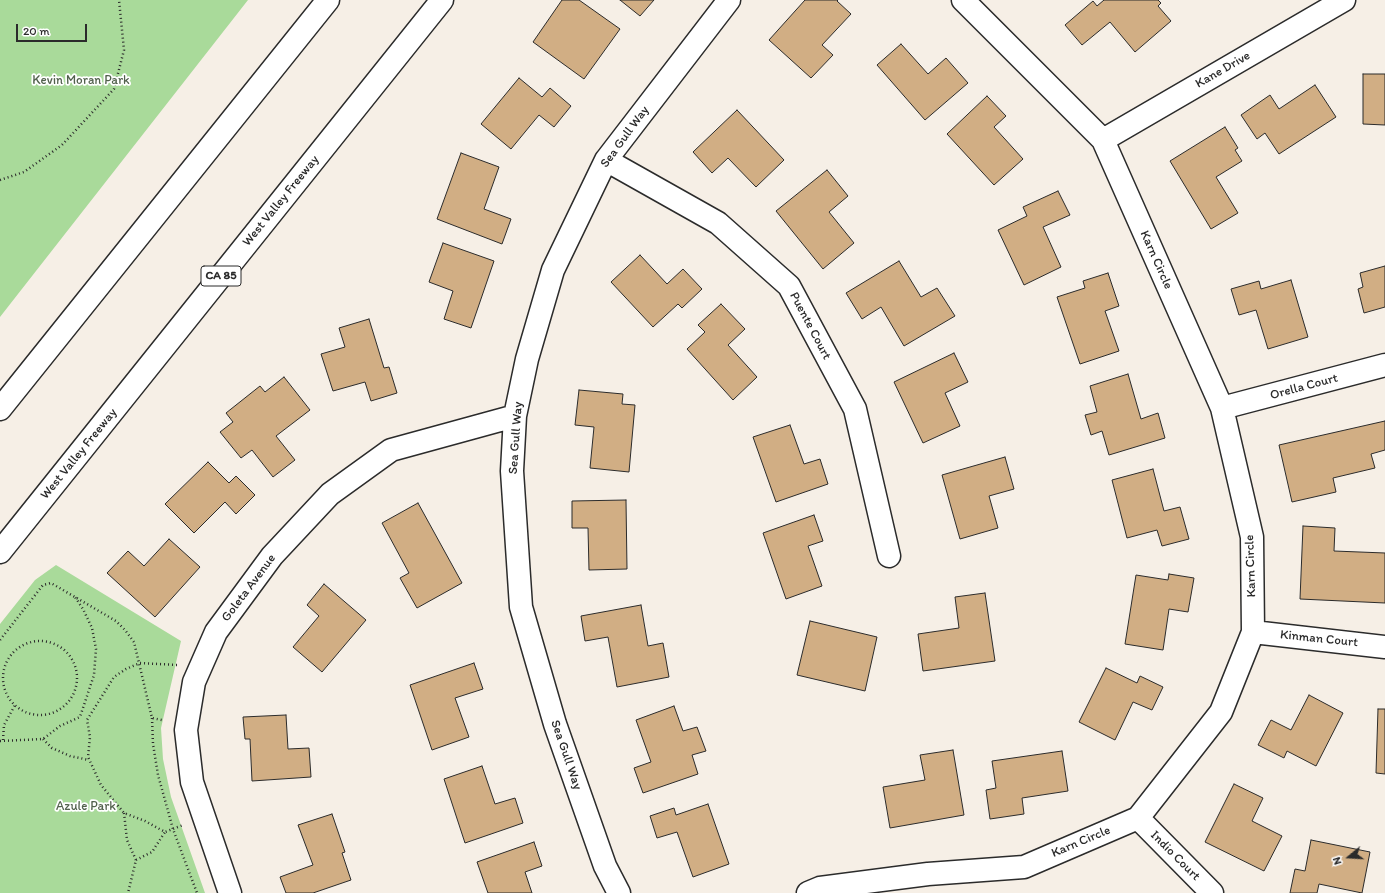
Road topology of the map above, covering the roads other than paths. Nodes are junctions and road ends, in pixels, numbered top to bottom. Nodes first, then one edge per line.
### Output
1 (328, 0) edge
2 (442, 0) edge
3 (729, 0) edge
4 (964, 0) edge
5 (1344, 0) edge
6 (1103, 140) junction
7 (606, 160) junction
8 (1385, 365) edge
9 (1222, 408) junction
10 (0, 409) edge
11 (515, 416) junction
12 (0, 552) edge
13 (889, 556) dead end
14 (1253, 632) junction
15 (1385, 646) edge
16 (1138, 818) junction
17 (230, 893) edge
18 (619, 893) edge
19 (808, 893) edge
20 (1212, 893) edge

1 - 10 main road
2 - 12 main road, West Valley Freeway / CA 85
3 - 7 main road, Sea Gull Way
4 - 6 main road, Karn Circle
5 - 6 main road, Kane Drive
6 - 9 main road, Karn Circle
7 - 11 main road, Sea Gull Way
7 - 13 main road, Puente Court
8 - 9 main road, Orella Court
9 - 14 main road, Karn Circle
11 - 17 main road, Goleta Avenue
11 - 18 main road, Sea Gull Way
14 - 15 main road, Kinman Court
14 - 16 main road, Karn Circle
16 - 19 main road, Karn Circle
16 - 20 main road, Indio Court

